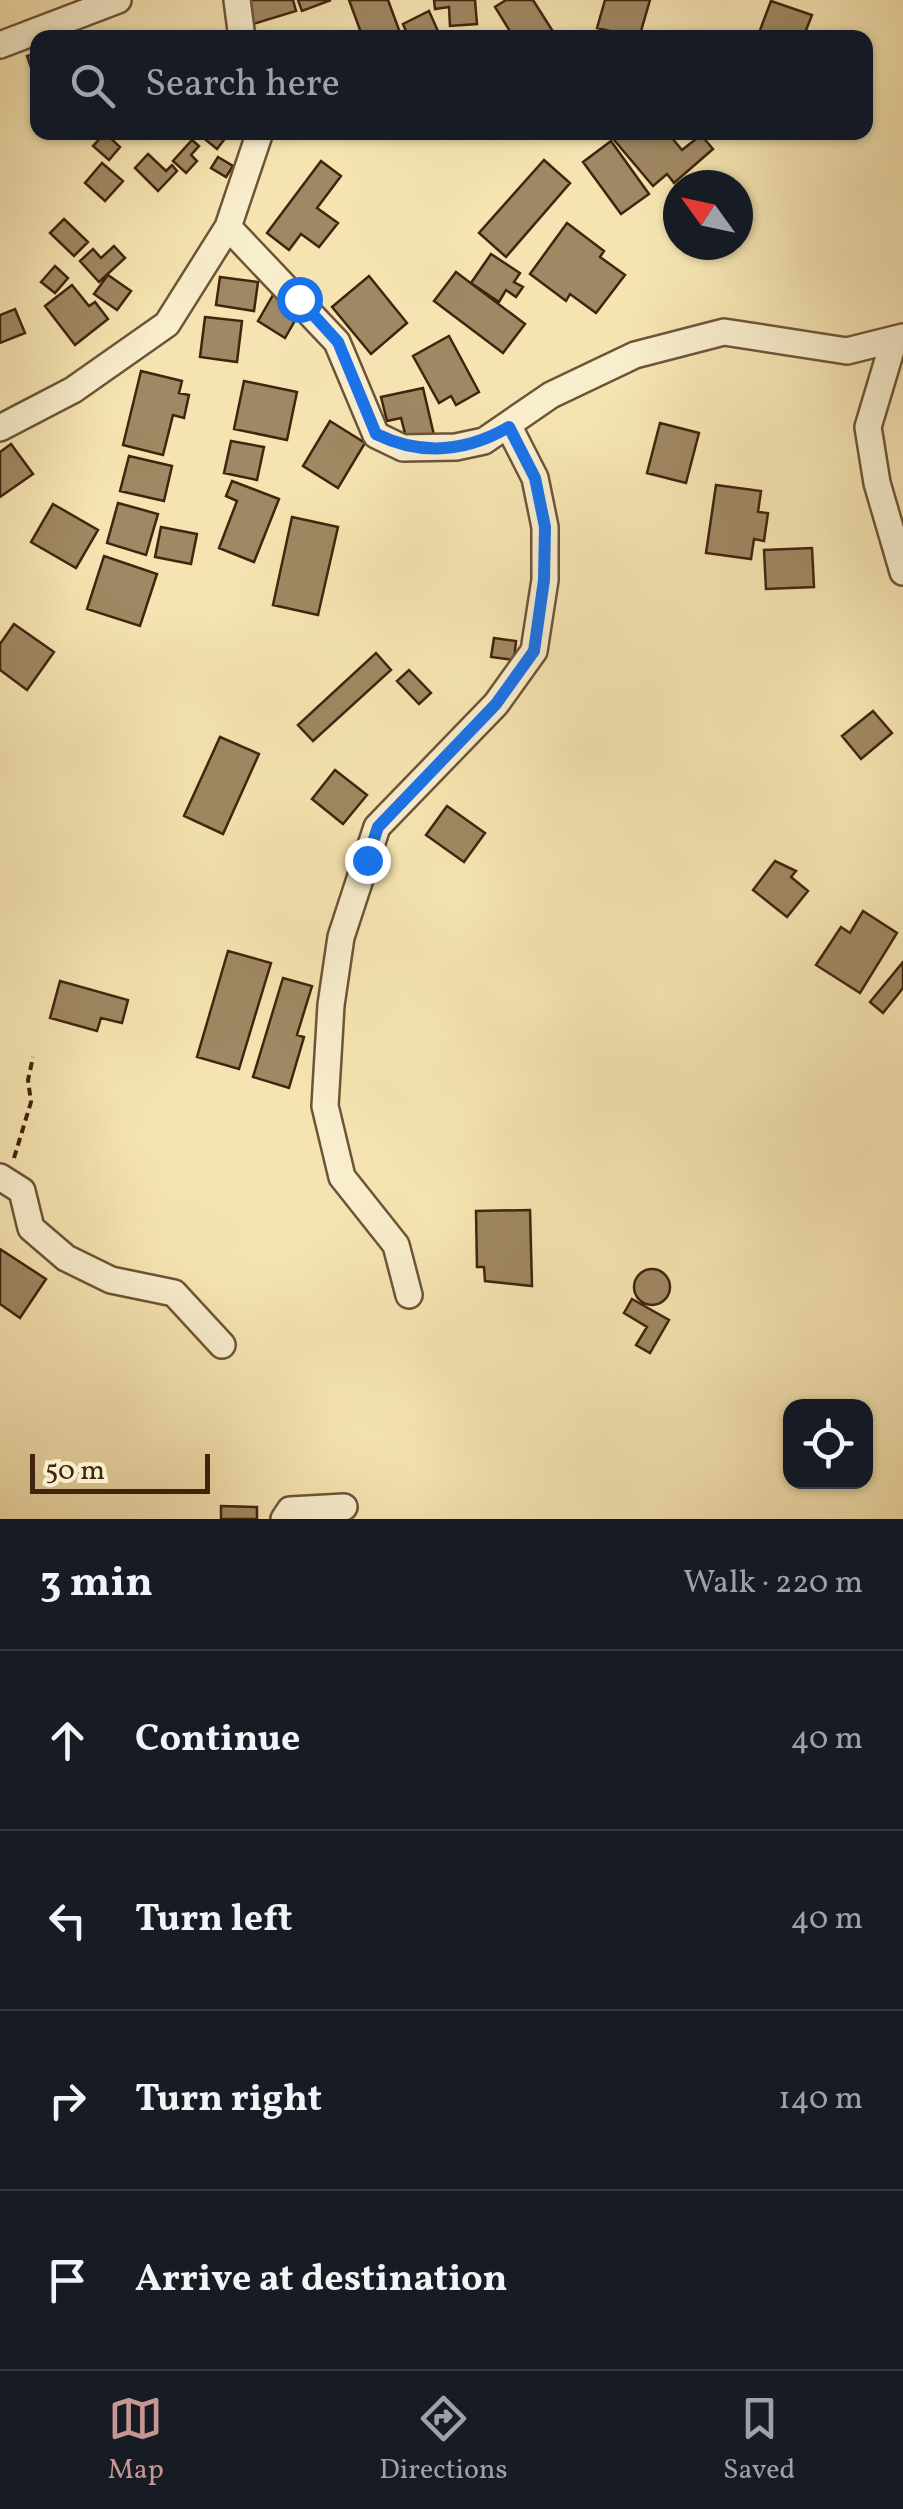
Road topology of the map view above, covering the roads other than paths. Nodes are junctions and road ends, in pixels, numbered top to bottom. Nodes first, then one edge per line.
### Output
1 (118, 0) edge
2 (236, 0) edge
3 (39, 30) edge
4 (241, 30) edge
5 (30, 34) edge
6 (0, 45) edge
7 (257, 140) edge
8 (228, 226) junction
9 (899, 339) edge
10 (509, 427) junction
11 (0, 428) edge
12 (903, 572) edge
13 (11, 1184) edge
14 (409, 1295) dead end
15 (222, 1345) dead end
16 (344, 1508) dead end
17 (284, 1519) edge

1 - 3 street
2 - 4 street
5 - 6 street
7 - 8 street
8 - 10 street
8 - 11 street
9 - 10 street
9 - 12 street
10 - 14 street
13 - 15 street
16 - 17 street

